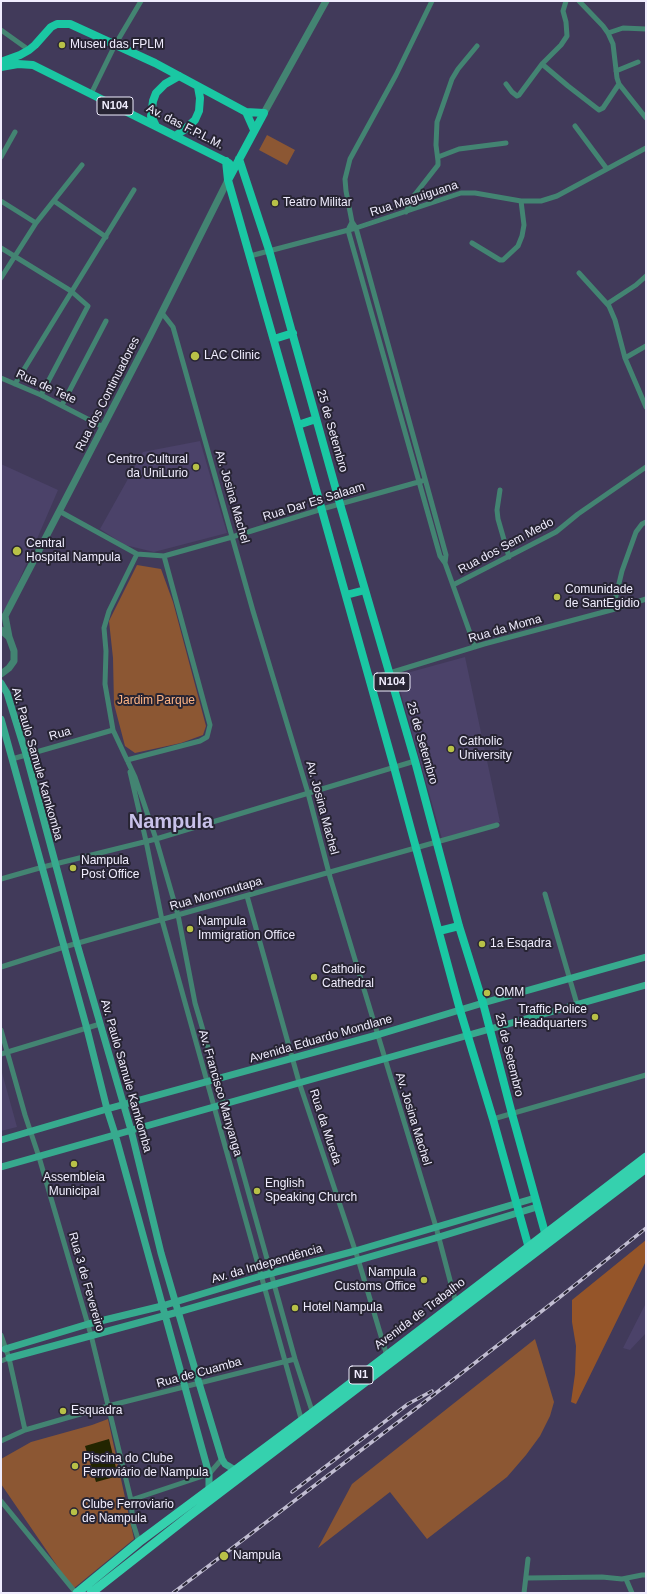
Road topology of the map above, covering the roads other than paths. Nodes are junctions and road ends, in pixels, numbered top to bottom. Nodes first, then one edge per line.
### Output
1 (141, 1) edge
2 (326, 1) edge
3 (432, 1) edge
4 (566, 1) edge
5 (580, 1) edge
6 (646, 29) edge
7 (1, 30) edge
8 (608, 33) junction
9 (115, 45) junction
10 (477, 46) dead end
11 (28, 50) junction
12 (1, 62) edge
13 (638, 62) dead end
14 (542, 64) junction
15 (1, 66) edge
16 (616, 71) junction
17 (179, 76) junction
18 (506, 84) dead end
19 (619, 84) junction
20 (198, 87) junction
21 (91, 94) junction
22 (246, 112) junction
23 (264, 113) junction
24 (646, 118) edge
25 (156, 126) junction
26 (575, 126) dead end
27 (254, 130) junction
28 (15, 132) dead end
29 (175, 136) junction
30 (506, 143) dead end
31 (646, 148) edge
32 (1, 157) edge
33 (438, 157) junction
34 (239, 159) junction
35 (226, 161) junction
36 (82, 165) dead end
37 (607, 169) junction
38 (228, 180) junction
39 (134, 190) dead end
40 (1, 201) edge
41 (54, 201) junction
42 (521, 201) junction
43 (406, 212) junction
44 (352, 222) junction
45 (36, 223) junction
46 (356, 228) junction
47 (348, 230) junction
48 (106, 236) junction
49 (472, 243) dead end
50 (1, 248) edge
51 (269, 250) junction
52 (15, 256) junction
53 (250, 256) junction
54 (579, 273) dead end
55 (646, 276) edge
56 (1, 278) edge
57 (71, 291) junction
58 (607, 304) junction
59 (162, 313) junction
60 (106, 322) dead end
61 (293, 333) junction
62 (274, 340) junction
63 (646, 346) edge
64 (625, 358) junction
65 (1, 378) edge
66 (15, 384) junction
67 (41, 395) junction
68 (62, 405) junction
69 (646, 407) edge
70 (316, 419) junction
71 (298, 425) junction
72 (103, 427) junction
73 (646, 467) edge
74 (422, 481) junction
75 (500, 490) dead end
76 (340, 504) junction
77 (322, 509) junction
78 (59, 511) junction
79 (646, 522) edge
80 (232, 537) junction
81 (137, 554) junction
82 (164, 556) junction
83 (508, 557) junction
84 (453, 585) junction
85 (365, 590) junction
86 (346, 594) junction
87 (646, 599) edge
88 (615, 609) junction
89 (3, 617) edge
90 (1, 630) edge
91 (10, 637) junction
92 (475, 647) junction
93 (389, 673) junction
94 (1, 674) edge
95 (370, 679) junction
96 (1, 683) edge
97 (1, 719) edge
98 (113, 730) junction
99 (26, 754) junction
100 (12, 759) junction
101 (127, 760) junction
102 (415, 761) junction
103 (394, 767) junction
104 (308, 793) junction
105 (497, 825) dead end
106 (156, 839) junction
107 (146, 841) junction
108 (437, 843) junction
109 (416, 849) junction
110 (55, 864) junction
111 (43, 867) junction
112 (329, 874) junction
113 (1, 879) edge
114 (545, 894) dead end
115 (247, 896) junction
116 (178, 916) junction
117 (162, 920) junction
118 (459, 926) junction
119 (439, 931) junction
120 (77, 944) junction
121 (64, 947) junction
122 (646, 957) edge
123 (1, 967) edge
124 (569, 979) junction
125 (646, 985) edge
126 (196, 1003) junction
127 (484, 1003) junction
128 (576, 1004) junction
129 (185, 1006) junction
130 (460, 1010) junction
131 (100, 1024) junction
132 (490, 1028) junction
133 (87, 1029) junction
134 (1, 1030) edge
135 (377, 1035) junction
136 (468, 1035) junction
137 (205, 1037) junction
138 (195, 1040) junction
139 (7, 1052) junction
140 (1, 1054) edge
141 (293, 1058) junction
142 (384, 1059) junction
143 (646, 1075) edge
144 (216, 1079) junction
145 (206, 1082) junction
146 (299, 1082) junction
147 (223, 1104) junction
148 (124, 1105) junction
149 (214, 1106) junction
150 (107, 1109) junction
151 (512, 1114) junction
152 (493, 1119) junction
153 (131, 1130) junction
154 (31, 1131) junction
155 (116, 1134) junction
156 (1, 1140) edge
157 (39, 1157) junction
158 (646, 1157) edge
159 (1, 1167) edge
160 (646, 1168) edge
161 (627, 1177) junction
162 (534, 1198) junction
163 (516, 1204) junction
164 (537, 1207) junction
165 (519, 1212) junction
166 (436, 1227) junction
167 (439, 1237) junction
168 (546, 1238) junction
169 (355, 1251) junction
170 (530, 1251) junction
171 (358, 1259) junction
172 (270, 1273) junction
173 (261, 1276) junction
174 (273, 1284) junction
175 (264, 1286) junction
176 (456, 1301) junction
177 (175, 1302) junction
178 (162, 1306) junction
179 (178, 1312) junction
180 (459, 1312) junction
181 (165, 1315) junction
182 (88, 1324) junction
183 (1, 1335) edge
184 (91, 1335) junction
185 (3, 1352) edge
186 (386, 1354) junction
187 (8, 1358) junction
188 (294, 1359) junction
189 (1, 1361) edge
190 (285, 1361) junction
191 (389, 1364) junction
192 (198, 1384) junction
193 (185, 1388) junction
194 (108, 1406) junction
195 (314, 1416) junction
196 (303, 1424) junction
197 (25, 1430) junction
198 (1, 1441) edge
199 (261, 1449) junction
200 (268, 1457) junction
201 (222, 1459) junction
202 (235, 1470) junction
203 (209, 1474) junction
204 (209, 1490) junction
205 (131, 1500) junction
206 (2, 1504) edge
207 (164, 1524) junction
208 (170, 1532) junction
209 (139, 1542) junction
210 (528, 1559) dead end
211 (646, 1575) edge
212 (527, 1578) junction
213 (626, 1579) junction
214 (76, 1593) edge
215 (91, 1593) edge
216 (524, 1593) edge
217 (632, 1593) edge

1 - 9 street
2 - 23 street
3 - 44 street
4 - 14 street
5 - 8 street
6 - 8 street
7 - 11 street
8 - 16 street
9 - 11 main road
9 - 17 main road
9 - 21 street
10 - 33 street
11 - 12 main road
13 - 16 street
14 - 18 street
14 - 19 street
15 - 21 main road, Av. das F.P.L.M. / N104
16 - 19 street
17 - 20 main road
17 - 25 main road
19 - 24 street
20 - 22 main road
20 - 29 main road
21 - 25 main road, Av. das F.P.L.M. / N104
22 - 23 main road
22 - 27 main road
23 - 27 main road
25 - 29 main road, Av. das F.P.L.M. / N104
26 - 37 street
27 - 34 main road
28 - 32 street
29 - 35 main road, Av. das F.P.L.M. / N104
30 - 33 street
31 - 37 street, Rua Maguiguana
33 - 43 street
34 - 35 main road
34 - 38 main road
34 - 51 main road, 25 de Setembro / N104
35 - 38 main road, N104
36 - 41 street
37 - 42 street, Rua Maguiguana
38 - 53 main road, N104
38 - 59 street, Rua dos Continuadores
39 - 48 street
40 - 45 street
41 - 45 street
41 - 48 street
42 - 43 street, Rua Maguiguana
42 - 49 street
43 - 46 street, Rua Maguiguana
44 - 46 street
44 - 47 street
45 - 52 street
46 - 47 street, Rua Maguiguana
46 - 74 street
47 - 51 street, Rua Maguiguana
47 - 74 street
48 - 57 street
50 - 52 street
51 - 53 street, Rua Maguiguana
51 - 61 main road, 25 de Setembro / N104
52 - 56 street
52 - 57 street
53 - 62 main road, N104
54 - 58 street
55 - 58 street
57 - 66 street
57 - 67 street
58 - 64 street
59 - 72 street, Rua dos Continuadores
59 - 80 street, Av. Josina Machel
60 - 68 street
61 - 62 main road
61 - 70 main road, 25 de Setembro / N104
62 - 71 main road, N104
63 - 64 street
64 - 69 street
65 - 66 street, Rua de Tete
66 - 67 street, Rua de Tete
67 - 68 street, Rua de Tete
68 - 72 street, Rua de Tete
70 - 71 main road
70 - 76 main road, 25 de Setembro / N104
71 - 77 main road, N104
72 - 78 street, Rua dos Continuadores
73 - 83 street, Rua dos Sem Medo
74 - 76 street, Rua Dar Es Salaam
74 - 84 street
75 - 83 street
76 - 77 street, Rua Dar Es Salaam
76 - 85 main road, 25 de Setembro / N104
77 - 80 street, Rua Dar Es Salaam
77 - 86 main road, N104
78 - 81 street, Rua Dar Es Salaam
78 - 89 street, Rua dos Continuadores
79 - 88 street
80 - 82 street, Rua Dar Es Salaam
80 - 104 street, Av. Josina Machel
81 - 82 street, Rua Dar Es Salaam
81 - 98 street, Av. Francisco Manyanga
82 - 101 street
83 - 84 street, Rua dos Sem Medo
84 - 92 street
85 - 86 main road
85 - 93 main road, 25 de Setembro / N104
86 - 95 main road, N104
87 - 88 street, Rua da Moma
88 - 92 street, Rua da Moma
89 - 91 street
90 - 91 street
91 - 94 street
92 - 93 street, Rua da Moma
93 - 95 street, Rua da Moma
93 - 102 main road, 25 de Setembro / N104
95 - 103 main road, N104
96 - 99 main road, Av. Paulo Samule Kamkomba
97 - 100 main road, Av. Paulo Samule Kamkomba
98 - 99 street, Rua
98 - 101 street, Av. Francisco Manyanga
99 - 100 street, Rua
99 - 110 main road, Av. Paulo Samule Kamkomba
100 - 111 main road, Av. Paulo Samule Kamkomba
101 - 106 street, Av. Francisco Manyanga
101 - 107 street, Av. Francisco Manyanga
102 - 103 street
102 - 108 main road, 25 de Setembro / N104
103 - 104 street
103 - 109 main road, N104
104 - 106 street
104 - 112 street, Av. Josina Machel
105 - 108 street, Rua Monomutapa
106 - 107 street
106 - 116 street, Av. Francisco Manyanga
107 - 110 street
107 - 117 street, Av. Francisco Manyanga
108 - 109 street, Rua Monomutapa
108 - 118 main road, 25 de Setembro / N104
109 - 112 street, Rua Monomutapa
109 - 119 main road, N104
110 - 111 street
110 - 120 main road, Av. Paulo Samule Kamkomba
111 - 113 street
111 - 121 main road, Av. Paulo Samule Kamkomba
112 - 115 street, Rua Monomutapa
112 - 135 street, Av. Josina Machel
114 - 124 street
115 - 116 street, Rua Monomutapa
115 - 141 street, Rua da Mueda
116 - 117 street, Rua Monomutapa
116 - 126 street, Av. Francisco Manyanga
117 - 120 street, Rua Monomutapa
117 - 129 street, Av. Francisco Manyanga
118 - 119 main road
118 - 127 main road, 25 de Setembro / N104
119 - 130 main road, N104
120 - 121 street, Rua Monomutapa
120 - 131 main road, Av. Paulo Samule Kamkomba
121 - 123 street, Rua Monomutapa
121 - 133 main road, Av. Paulo Samule Kamkomba
122 - 124 main road, Avenida Eduardo Mondlane
124 - 127 main road, Avenida Eduardo Mondlane
124 - 128 street
125 - 128 main road
126 - 129 street
126 - 137 street, Av. Francisco Manyanga
127 - 130 main road, Avenida Eduardo Mondlane
127 - 132 main road, 25 de Setembro / N104
128 - 132 main road
129 - 138 street, Av. Francisco Manyanga
130 - 135 main road, Avenida Eduardo Mondlane
130 - 136 main road, N104
131 - 133 street
131 - 148 main road, Av. Paulo Samule Kamkomba
132 - 136 main road
132 - 151 main road, 25 de Setembro / N104
133 - 139 street
133 - 150 main road, Av. Paulo Samule Kamkomba
134 - 139 street, Rua 3 de Fevereiro
135 - 141 main road, Avenida Eduardo Mondlane
135 - 142 street, Av. Josina Machel
136 - 142 main road
136 - 152 main road, N104
137 - 138 street
137 - 144 street, Av. Francisco Manyanga
138 - 145 street, Av. Francisco Manyanga
139 - 140 street
139 - 154 street, Rua 3 de Fevereiro
141 - 144 main road, Avenida Eduardo Mondlane
141 - 146 street, Rua da Mueda
142 - 146 main road
142 - 166 street, Av. Josina Machel
143 - 151 street
144 - 145 main road, Avenida Eduardo Mondlane
144 - 147 street, Av. Francisco Manyanga
145 - 148 main road, Avenida Eduardo Mondlane
145 - 149 street, Av. Francisco Manyanga
146 - 147 main road
146 - 169 street, Rua da Mueda
147 - 149 main road
147 - 172 street, Av. Francisco Manyanga
148 - 150 main road, Avenida Eduardo Mondlane
148 - 153 main road, Av. Paulo Samule Kamkomba
149 - 153 main road
149 - 173 street, Av. Francisco Manyanga
150 - 154 main road, Avenida Eduardo Mondlane
150 - 155 main road, Av. Paulo Samule Kamkomba
151 - 152 street
151 - 162 main road, 25 de Setembro / N104
152 - 163 main road, N104
153 - 155 main road
153 - 177 main road, Av. Paulo Samule Kamkomba
154 - 156 main road, Avenida Eduardo Mondlane
154 - 157 street, Rua 3 de Fevereiro
155 - 157 main road
155 - 178 main road, Av. Paulo Samule Kamkomba
157 - 159 main road
157 - 182 street, Rua 3 de Fevereiro
158 - 161 highway, Avenida de Trabalho / N1
160 - 161 highway, Avenida de Trabalho / N1
161 - 168 highway, Avenida de Trabalho / N1
162 - 163 main road, Av. da Independência
162 - 164 main road, 25 de Setembro / N104
163 - 165 main road, N104
163 - 166 main road, Av. da Independência
164 - 165 main road, Av. da Independência
164 - 168 main road, 25 de Setembro / N104
165 - 167 main road, Av. da Independência
165 - 170 main road, N104
166 - 167 street, Av. Josina Machel
166 - 169 main road, Av. da Independência
167 - 171 main road, Av. da Independência
167 - 176 street, Av. Josina Machel
168 - 170 highway, Avenida de Trabalho / N1
169 - 171 street, Rua da Mueda
169 - 172 main road, Av. da Independência
170 - 176 highway, Avenida de Trabalho / N1
170 - 180 highway, Avenida de Trabalho / N1
171 - 174 main road, Av. da Independência
171 - 186 street, Rua da Mueda
172 - 173 main road, Av. da Independência
172 - 174 street, Av. Francisco Manyanga
173 - 175 street, Av. Francisco Manyanga
173 - 177 main road, Av. da Independência
174 - 175 main road, Av. da Independência
174 - 188 street, Av. Francisco Manyanga
175 - 179 main road, Av. da Independência
175 - 190 street, Av. Francisco Manyanga
176 - 180 street, Av. Josina Machel
176 - 186 highway, Avenida de Trabalho / N1
177 - 178 main road, Av. da Independência
177 - 179 main road, Av. Paulo Samule Kamkomba
178 - 181 main road, Av. Paulo Samule Kamkomba
178 - 182 main road, Av. da Independência
179 - 181 main road, Av. da Independência
179 - 192 main road, Av. Paulo Samule Kamkomba
180 - 191 highway, Avenida de Trabalho / N1
181 - 184 main road, Av. da Independência
181 - 193 main road, Av. Paulo Samule Kamkomba
182 - 184 street, Rua 3 de Fevereiro
182 - 185 main road, Av. da Independência
183 - 185 street
184 - 187 main road, Av. da Independência
184 - 194 street, Rua 3 de Fevereiro
185 - 187 street
186 - 191 street, Rua da Mueda
186 - 195 highway, Avenida de Trabalho / N1
187 - 189 street
187 - 197 street
188 - 190 street, Rua de Cuamba
188 - 195 street, Av. Francisco Manyanga
190 - 192 street, Rua de Cuamba
190 - 196 street, Av. Francisco Manyanga
191 - 195 highway, Avenida de Trabalho / N1
192 - 193 street, Rua de Cuamba
192 - 201 main road, Av. Paulo Samule Kamkomba
193 - 194 street, Rua de Cuamba
193 - 203 main road, Av. Paulo Samule Kamkomba
194 - 197 street, Rua de Cuamba
194 - 205 street, Rua 3 de Fevereiro
195 - 196 highway, Avenida de Trabalho / N1
196 - 199 highway, Avenida de Trabalho / N1
196 - 200 highway, Avenida de Trabalho / N1
197 - 198 street, Rua de Cuamba
199 - 200 highway
199 - 202 highway, Avenida de Trabalho / N1
200 - 208 highway, Avenida de Trabalho / N1
201 - 202 main road
201 - 203 street
202 - 204 highway, Avenida de Trabalho / N1
203 - 204 main road, Av. Paulo Samule Kamkomba
203 - 205 street
204 - 207 highway, Avenida de Trabalho / N1
205 - 209 street, Rua 3 de Fevereiro
206 - 214 street
207 - 208 highway
207 - 209 highway, Avenida de Trabalho / N1
208 - 215 highway, Avenida de Trabalho / N1
209 - 214 highway, Avenida de Trabalho / N1
210 - 212 street
211 - 213 street
212 - 213 street
212 - 216 street
213 - 217 street

